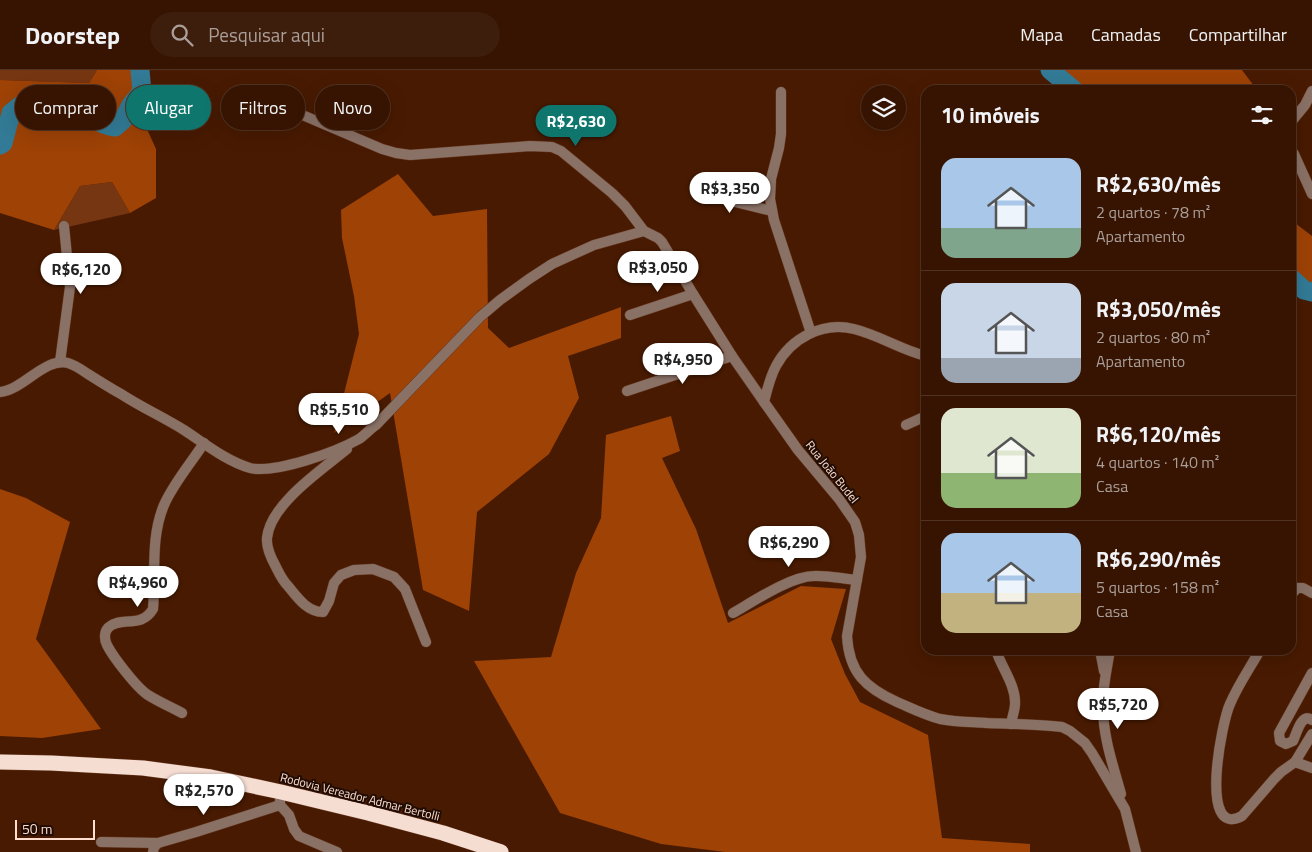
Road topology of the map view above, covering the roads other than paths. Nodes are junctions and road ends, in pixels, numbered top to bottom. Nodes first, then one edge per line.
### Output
1 (1312, 91) edge
2 (781, 92) dead end
3 (305, 116) edge
4 (1296, 116) edge
5 (1296, 158) edge
6 (695, 192) dead end
7 (1312, 194) edge
8 (772, 210) junction
9 (64, 226) dead end
10 (644, 231) junction
11 (693, 294) junction
12 (630, 315) dead end
13 (810, 332) junction
14 (921, 355) edge
15 (732, 356) junction
16 (60, 362) junction
17 (627, 391) dead end
18 (0, 392) edge
19 (764, 402) junction
20 (921, 418) edge
21 (906, 425) dead end
22 (360, 438) junction
23 (204, 443) junction
24 (857, 580) junction
25 (1296, 589) edge
26 (1312, 593) edge
27 (733, 613) dead end
28 (426, 642) dead end
29 (997, 655) edge
30 (1101, 655) edge
31 (1109, 655) edge
32 (1257, 655) edge
33 (1312, 672) edge
34 (1105, 676) junction
35 (182, 713) dead end
36 (1312, 720) edge
37 (1011, 724) junction
38 (1312, 734) edge
39 (0, 762) edge
40 (1296, 762) junction
41 (1312, 768) edge
42 (280, 798) junction
43 (1125, 809) junction
44 (101, 842) dead end
45 (156, 847) edge
46 (337, 852) edge
47 (502, 852) edge
48 (1136, 852) edge

1 - 4 street
2 - 8 street
3 - 10 street, Rua João Budel
5 - 7 street
6 - 8 street
8 - 13 street
9 - 16 street
10 - 11 street, Rua João Budel
10 - 22 street
11 - 12 street
11 - 15 street, Rua João Budel
13 - 14 street
13 - 19 street
15 - 17 street
15 - 19 street, Rua João Budel
16 - 18 street
16 - 23 street
19 - 24 street, Rua João Budel
20 - 21 street
22 - 23 street
22 - 28 street
23 - 35 street
24 - 27 street
24 - 37 street, Rua João Budel
25 - 26 street
29 - 37 street
30 - 34 street
31 - 34 street
32 - 40 street
33 - 36 street
34 - 43 street
37 - 43 street, Rua João Budel
38 - 40 street
39 - 42 highway, Rodovia Vereador Admar Bertolli
40 - 41 street
42 - 45 street
42 - 46 street
42 - 47 highway, Rodovia Vereador Admar Bertolli
43 - 48 street, Rua João Budel
44 - 45 street

